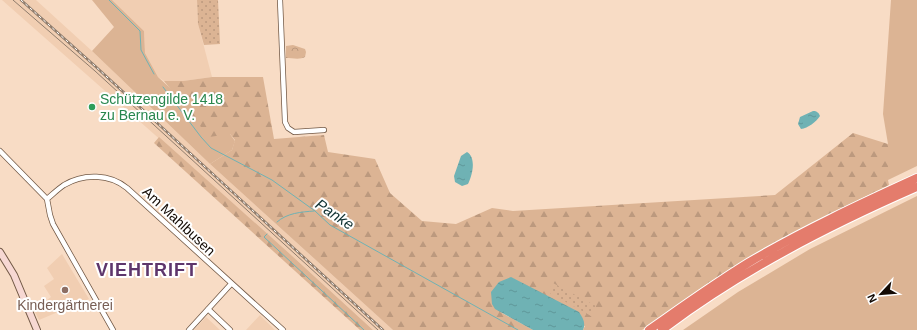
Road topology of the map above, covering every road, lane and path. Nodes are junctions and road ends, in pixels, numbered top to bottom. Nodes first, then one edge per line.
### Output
1 (280, 0) edge
2 (324, 130) dead end
3 (0, 151) edge
4 (917, 178) edge
5 (917, 187) edge
6 (47, 199) junction
7 (1, 257) edge
8 (231, 284) junction
9 (208, 309) junction
10 (37, 330) edge
11 (113, 330) edge
12 (189, 330) edge
13 (230, 330) edge
14 (283, 330) edge
15 (650, 330) edge
16 (662, 330) edge

1 - 2 street
3 - 6 street
4 - 15 highway
5 - 16 highway
6 - 8 street, Am Mahlbusen
6 - 11 street
7 - 10 main road
8 - 9 street
8 - 14 street, Am Mahlbusen
9 - 12 street
9 - 13 street

